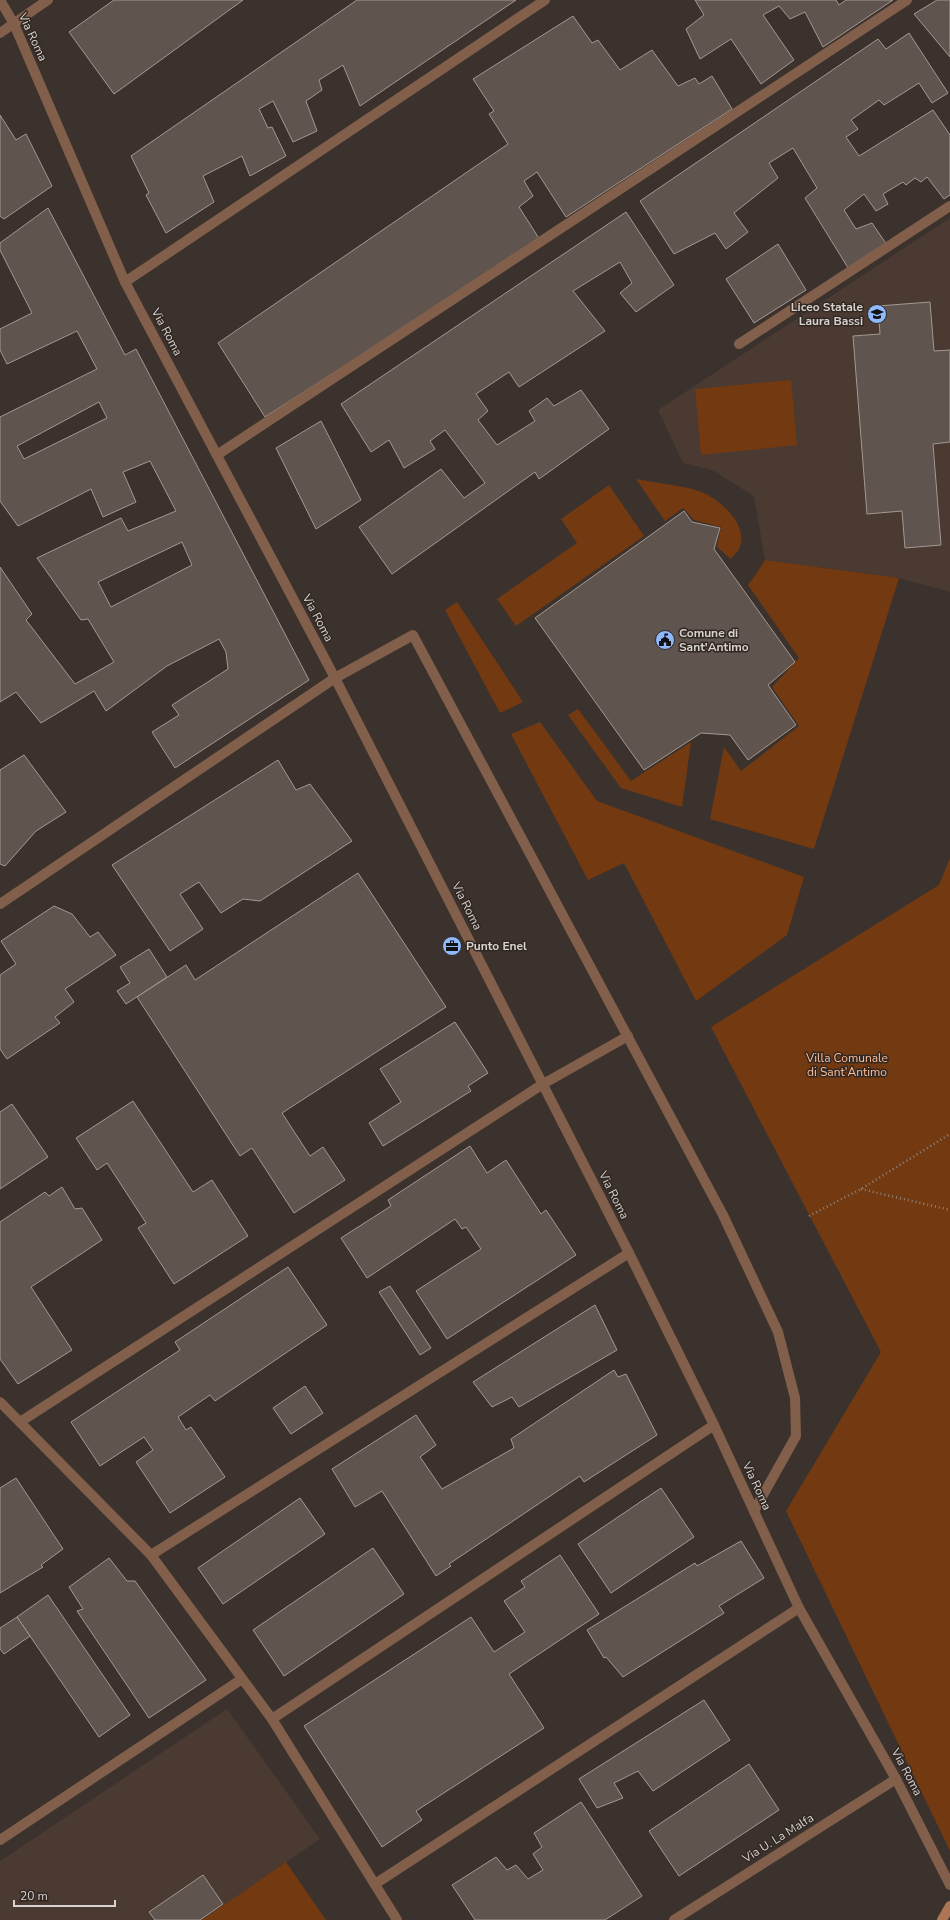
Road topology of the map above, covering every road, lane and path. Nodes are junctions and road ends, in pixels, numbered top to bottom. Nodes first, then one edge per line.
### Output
1 (0, 0) edge
2 (48, 0) edge
3 (545, 0) edge
4 (907, 0) edge
5 (14, 24) junction
6 (0, 34) edge
7 (950, 206) edge
8 (125, 282) junction
9 (739, 344) dead end
10 (218, 455) junction
11 (335, 678) junction
12 (0, 904) edge
13 (628, 1036) junction
14 (543, 1084) junction
15 (950, 1134) edge
16 (861, 1189) junction
17 (950, 1210) edge
18 (809, 1216) dead end
19 (629, 1253) junction
20 (0, 1402) edge
21 (20, 1422) junction
22 (714, 1425) junction
23 (754, 1511) junction
24 (151, 1555) junction
25 (799, 1608) junction
26 (242, 1679) junction
27 (272, 1719) junction
28 (896, 1779) junction
29 (0, 1840) edge
30 (376, 1884) junction
31 (950, 1885) edge
32 (950, 1906) edge
33 (397, 1920) edge
34 (674, 1920) edge
35 (942, 1920) edge

1 - 5 street, Via Roma
2 - 5 street
3 - 8 street
4 - 10 street
5 - 6 street
5 - 8 street, Via Roma
7 - 9 street
8 - 10 street, Via Roma
10 - 11 street, Via Roma
11 - 12 street
11 - 13 street
11 - 14 street, Via Roma
13 - 14 street
13 - 23 street
14 - 19 street, Via Roma
14 - 21 street
15 - 16 path
16 - 17 path
16 - 18 path
19 - 22 street, Via Roma
19 - 24 street
20 - 21 street
21 - 24 street
22 - 23 street, Via Roma
22 - 27 street
23 - 25 street, Via Roma
24 - 26 street
25 - 28 street, Via Roma
25 - 30 street
26 - 27 street
26 - 29 street
27 - 30 street
28 - 31 street, Via Roma
28 - 34 street, Via U. La Malfa
30 - 33 street
32 - 35 main road

